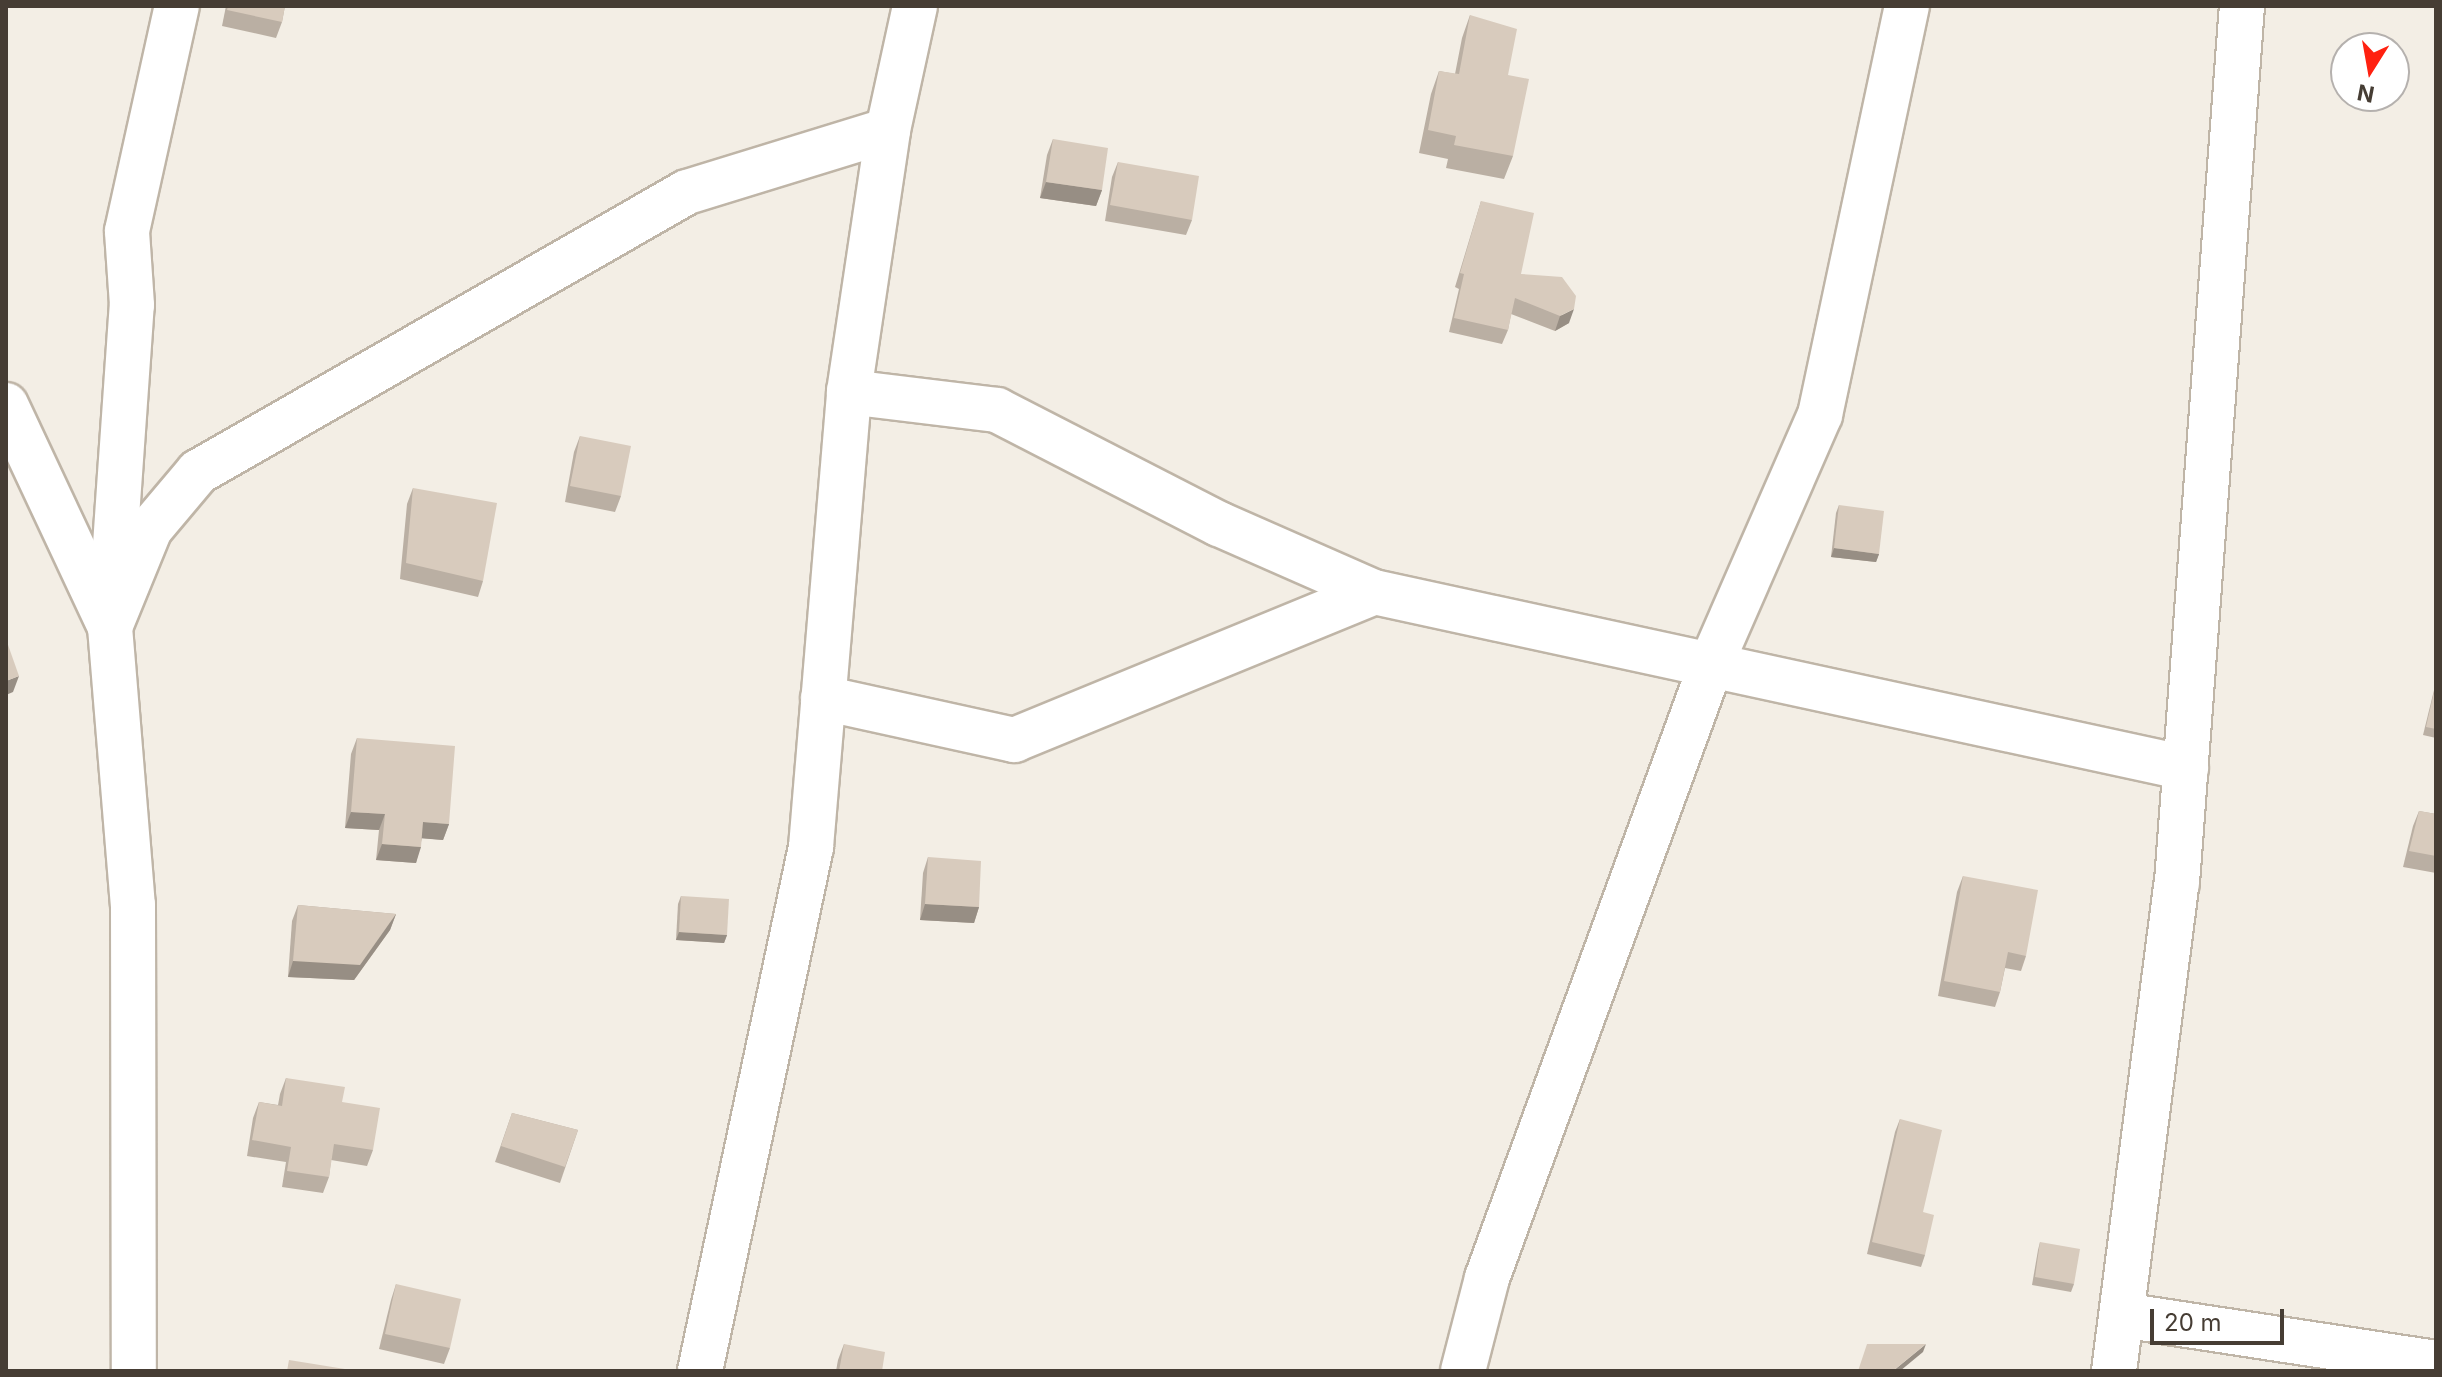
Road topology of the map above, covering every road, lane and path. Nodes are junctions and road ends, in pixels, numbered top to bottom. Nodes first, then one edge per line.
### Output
1 (177, 6) edge
2 (915, 6) edge
3 (1907, 6) edge
4 (2242, 6) edge
5 (888, 130) junction
6 (849, 392) junction
7 (6, 405) edge
8 (1374, 592) junction
9 (110, 627) junction
10 (1712, 662) junction
11 (823, 698) junction
12 (2186, 768) junction
13 (2122, 1315) junction
14 (2436, 1363) edge
15 (134, 1371) edge
16 (700, 1371) edge
17 (1463, 1371) edge
18 (2114, 1371) edge

1 - 9 street
2 - 5 street
3 - 10 street
4 - 12 street
5 - 6 street
5 - 9 street
6 - 8 street
6 - 11 street
7 - 9 street
8 - 10 street
8 - 11 street
9 - 15 street
10 - 12 street
10 - 17 street
11 - 16 street
12 - 13 street
13 - 14 street
13 - 18 street

